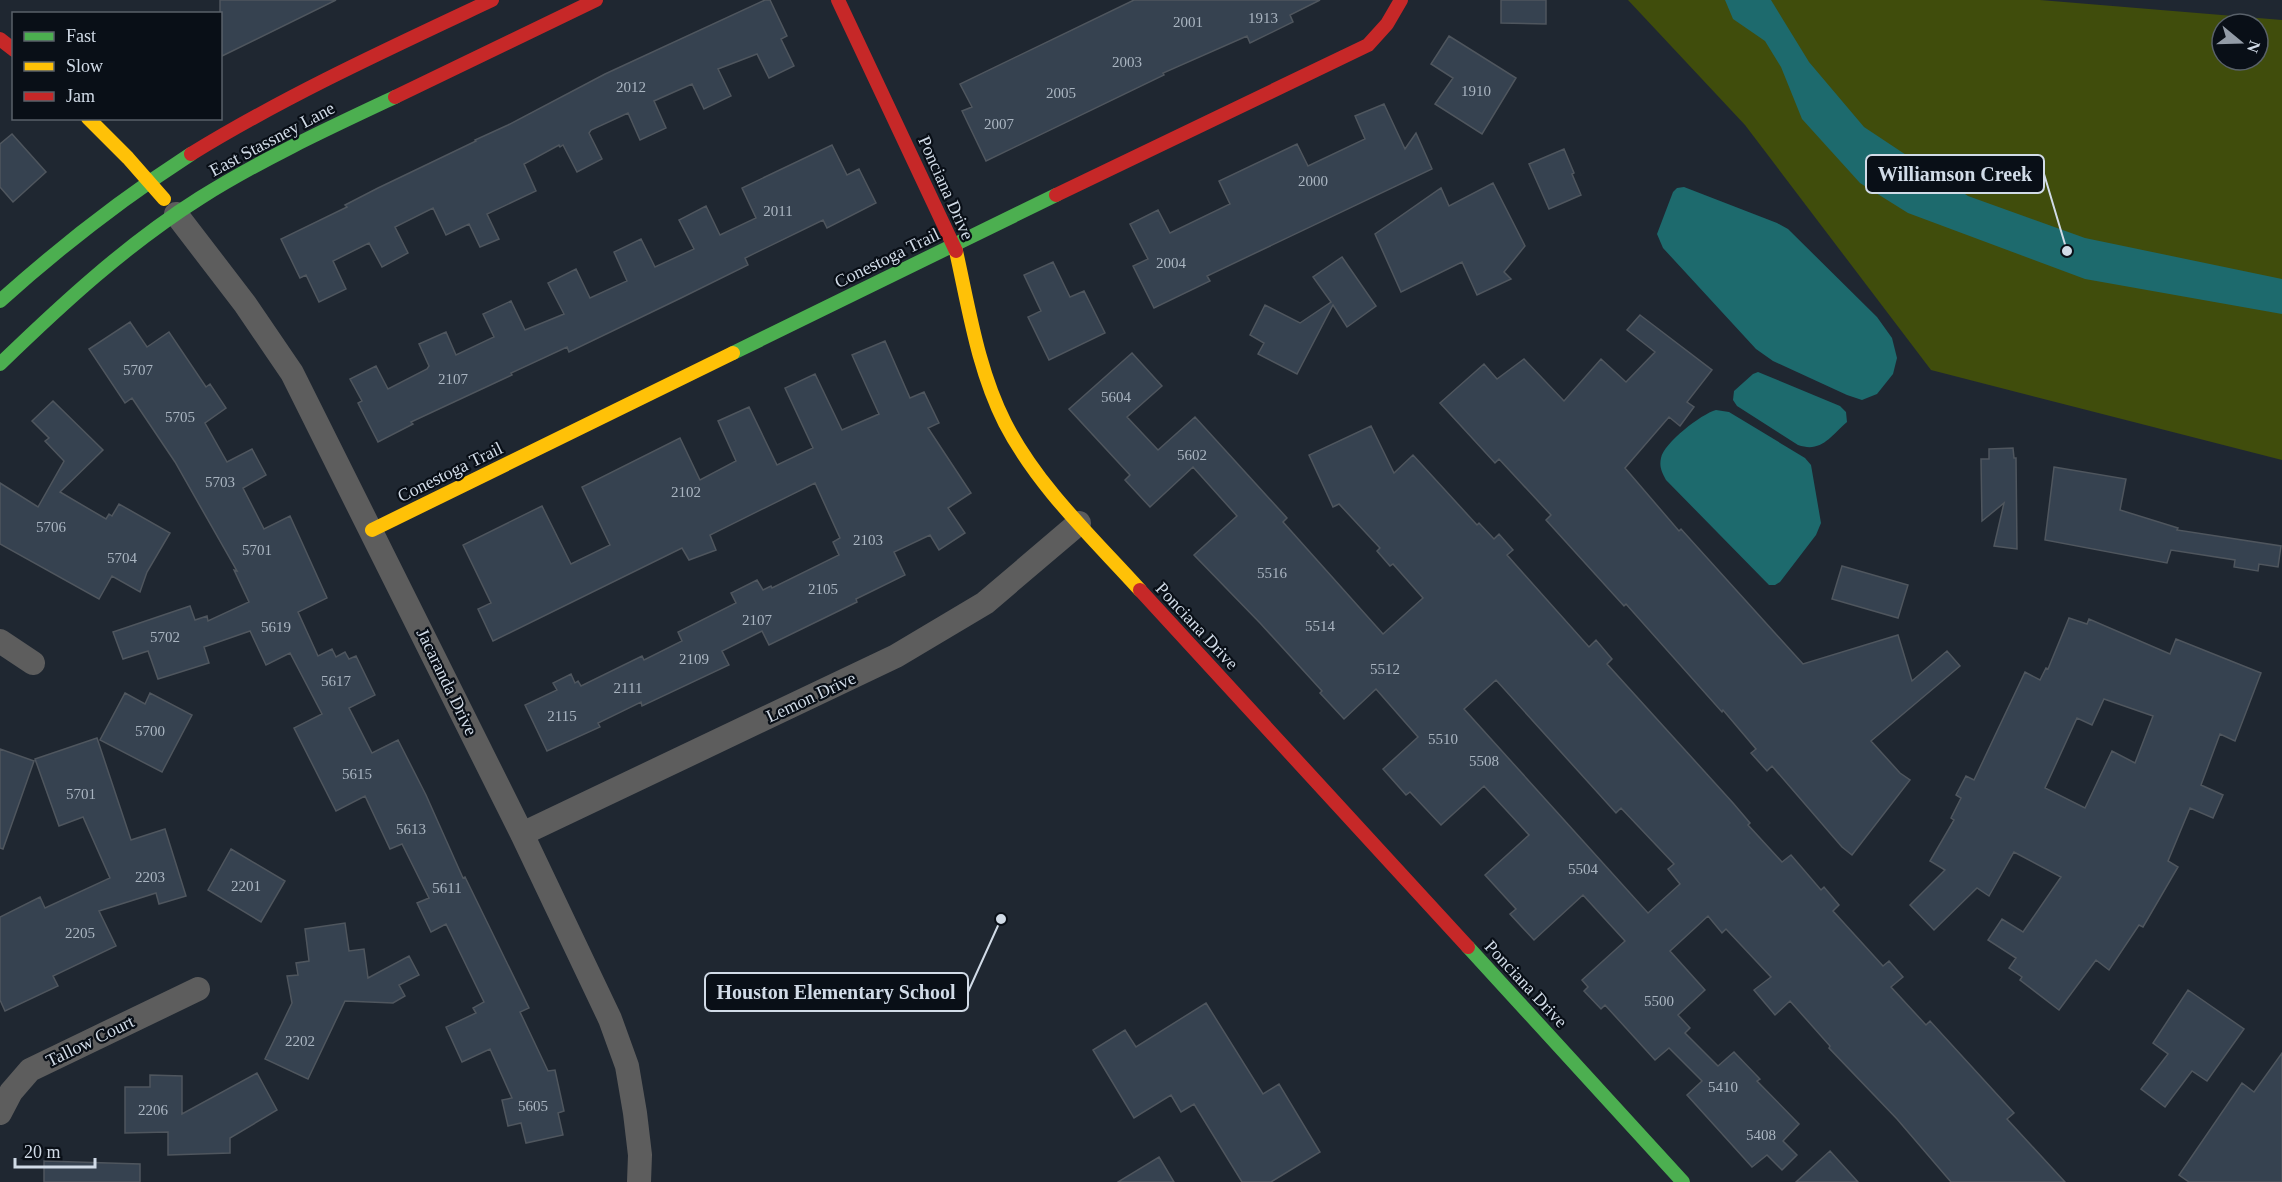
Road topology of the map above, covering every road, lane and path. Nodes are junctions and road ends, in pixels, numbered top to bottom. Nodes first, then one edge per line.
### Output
1 (492, 0) edge
2 (596, 0) edge
3 (838, 0) edge
4 (1401, 0) edge
5 (0, 39) edge
6 (12, 48) edge
7 (90, 120) edge
8 (150, 183) junction
9 (176, 214) junction
10 (954, 245) junction
11 (0, 300) edge
12 (0, 364) edge
13 (1079, 523) junction
14 (372, 530) junction
15 (0, 641) edge
16 (33, 663) dead end
17 (522, 834) junction
18 (198, 989) dead end
19 (0, 1113) edge
20 (639, 1182) edge
21 (1683, 1182) edge

1 - 8 street, East Stassney Lane
2 - 9 street, East Stassney Lane
3 - 10 street, Ponciana Drive
4 - 10 street, Conestoga Trail
5 - 6 street
7 - 8 street
8 - 9 street
8 - 11 street, East Stassney Lane
9 - 12 street, East Stassney Lane
9 - 14 street, Jacaranda Drive
10 - 13 street, Ponciana Drive
10 - 14 street, Conestoga Trail
13 - 17 street, Lemon Drive
13 - 21 street, Ponciana Drive
14 - 17 street, Jacaranda Drive
15 - 16 street
17 - 20 street, Jacaranda Drive
18 - 19 street, Tallow Court

